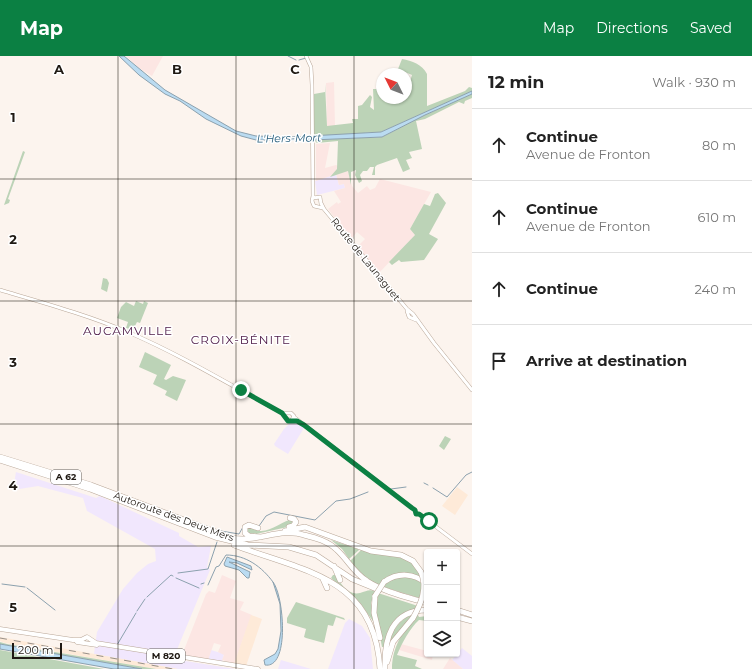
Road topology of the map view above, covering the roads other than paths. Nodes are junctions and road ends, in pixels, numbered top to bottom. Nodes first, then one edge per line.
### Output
1 (306, 56) edge
2 (313, 182) junction
3 (317, 196) junction
4 (313, 198) junction
5 (321, 203) junction
6 (318, 206) junction
7 (324, 209) junction
8 (0, 290) edge
9 (472, 390) edge
10 (287, 416) junction
11 (293, 419) junction
12 (0, 456) edge
13 (0, 460) edge
14 (290, 518) dead end
15 (258, 528) dead end
16 (279, 533) junction
17 (269, 536) junction
18 (215, 537) junction
19 (262, 538) junction
20 (472, 554) edge
21 (334, 565) junction
22 (322, 578) junction
23 (340, 580) dead end
24 (424, 582) edge
25 (327, 588) dead end
26 (367, 589) dead end
27 (393, 595) junction
28 (424, 604) edge
29 (424, 604) edge
30 (424, 610) edge
31 (460, 611) edge
32 (460, 616) edge
33 (472, 616) edge
34 (460, 617) edge
35 (472, 620) edge
36 (0, 629) edge
37 (84, 640) junction
38 (90, 642) junction
39 (243, 669) edge
40 (258, 669) edge
41 (383, 669) edge

1 - 2 main road
2 - 3 main road
2 - 4 main road
3 - 4 main road
3 - 5 main road
4 - 6 main road
5 - 6 main road
5 - 7 main road, Route de Launaguet
6 - 7 main road, Route de Launaguet
7 - 9 main road, Route de Launaguet
8 - 10 main road
10 - 11 main road
10 - 11 main road
11 - 20 main road
12 - 19 highway, Autoroute des Deux Mers / A 62
13 - 18 highway, Autoroute des Deux Mers / A 62
14 - 16 highway
15 - 19 highway
16 - 17 highway
16 - 41 highway, bridge
17 - 19 highway, Autoroute des Deux Mers / A 62
17 - 28 highway, Autoroute des Deux Mers / A 62
18 - 21 highway, Autoroute des Deux Mers / A 62
18 - 22 highway
21 - 23 highway
21 - 27 highway, Autoroute des Deux Mers / A 62
22 - 25 highway
22 - 41 highway
24 - 41 highway, bridge
26 - 27 highway
27 - 29 highway, Autoroute des Deux Mers / A 62
30 - 41 highway
31 - 33 highway
32 - 33 highway
34 - 35 highway
36 - 37 main road
37 - 38 main road
37 - 38 main road
38 - 39 main road, M 820
38 - 40 main road, M 820

